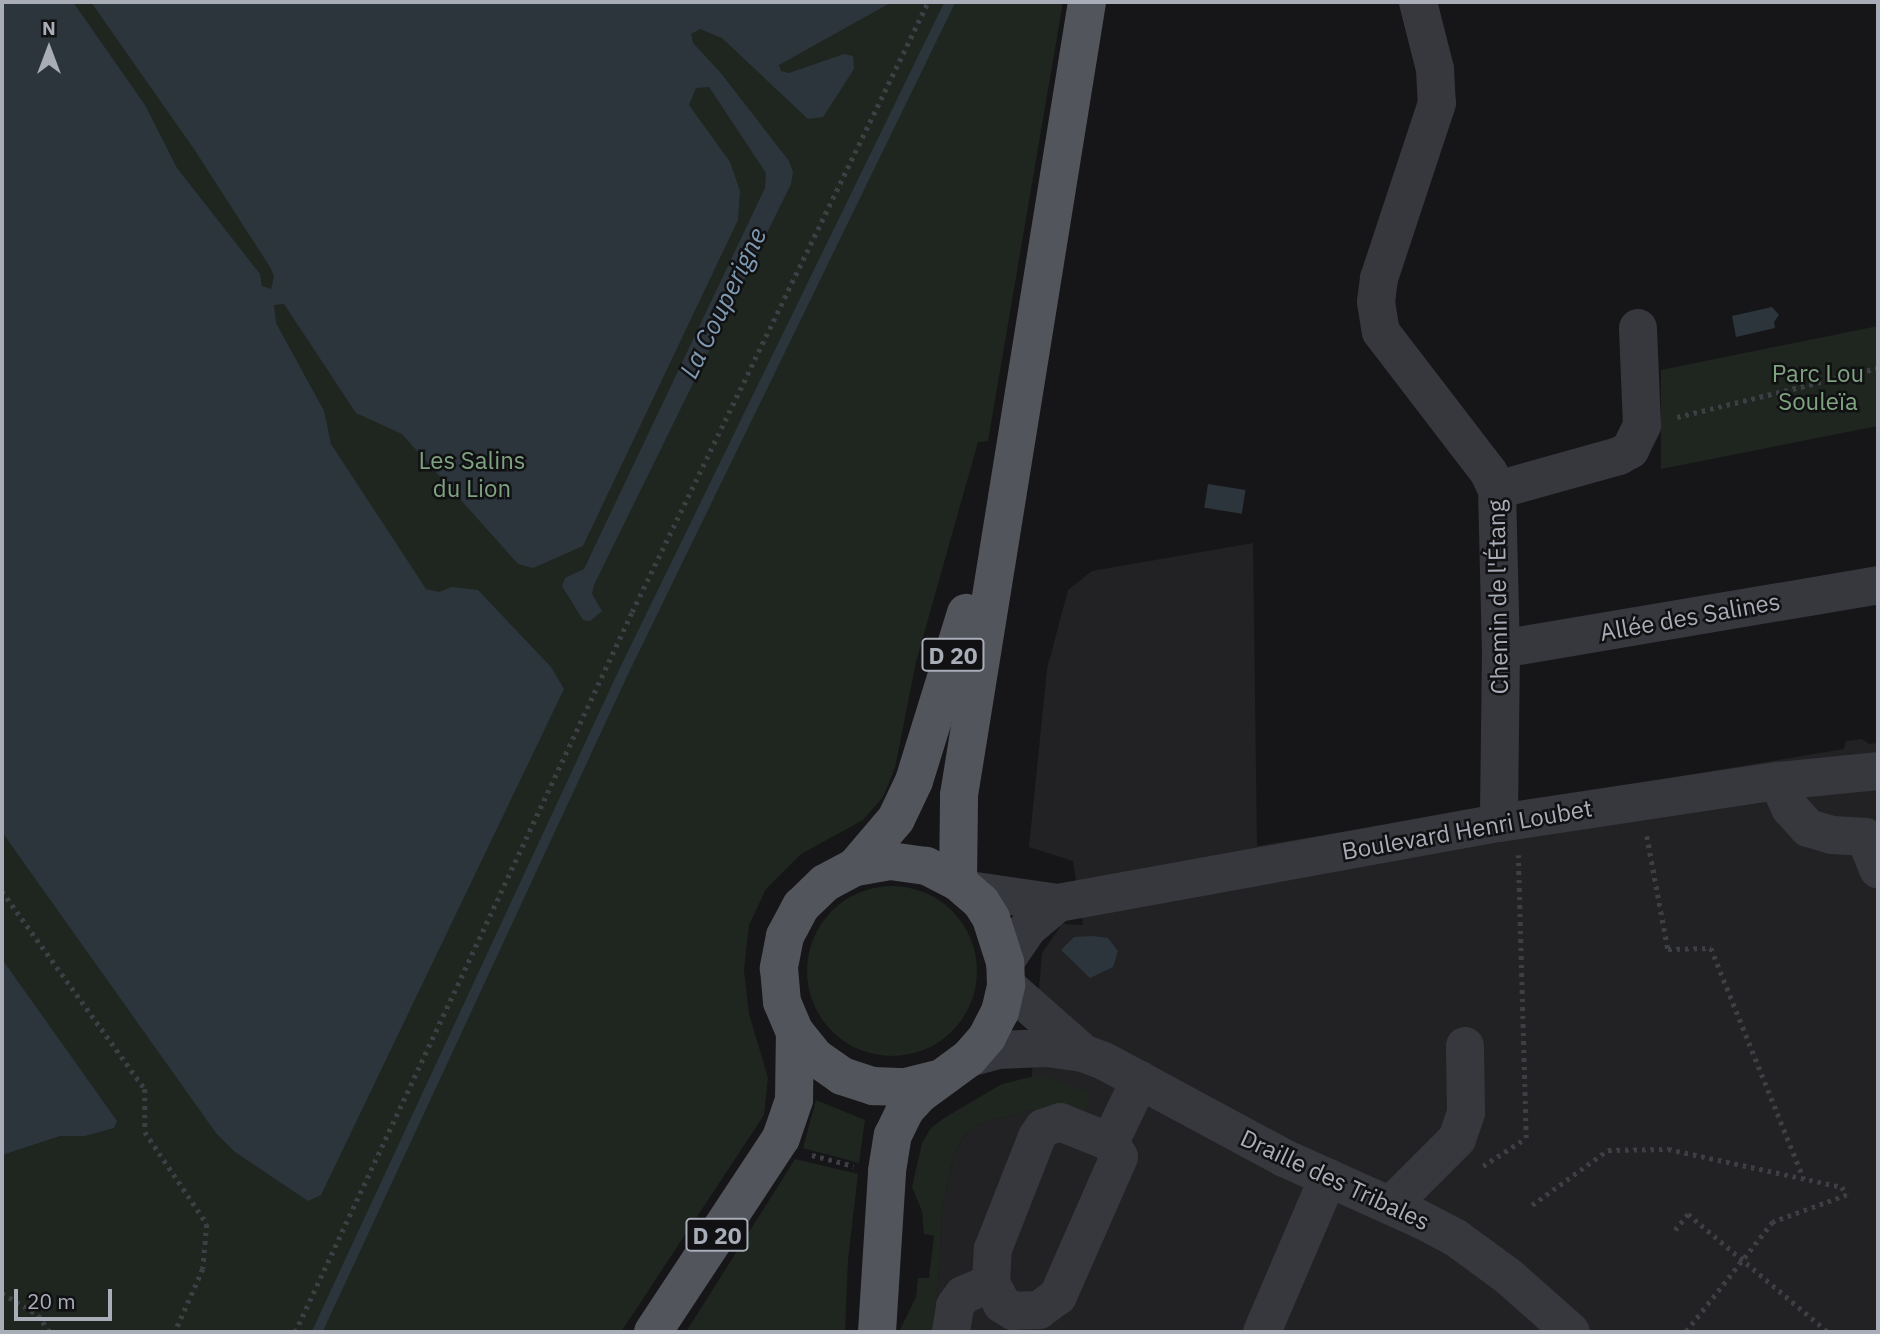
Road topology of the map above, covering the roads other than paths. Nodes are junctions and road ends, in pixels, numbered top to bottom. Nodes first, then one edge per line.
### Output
1 (1087, 2) edge
2 (1418, 2) edge
3 (1638, 328) dead end
4 (1019, 428) junction
5 (1497, 490) junction
6 (1878, 584) edge
7 (1501, 649) junction
8 (1878, 771) edge
9 (1778, 781) junction
10 (1508, 833) junction
11 (855, 867) junction
12 (1878, 869) edge
13 (963, 886) junction
14 (1058, 903) junction
15 (1005, 974) junction
16 (795, 1032) junction
17 (1465, 1046) dead end
18 (1083, 1052) junction
19 (969, 1058) junction
20 (937, 1079) junction
21 (1140, 1080) junction
22 (1110, 1142) junction
23 (1328, 1178) junction
24 (1391, 1205) junction
25 (991, 1283) junction
26 (653, 1332) edge
27 (877, 1332) edge
28 (951, 1332) edge
29 (1262, 1332) edge
30 (1571, 1332) edge

1 - 4 main road, D 20
2 - 5 street, Chemin de l'Étang
3 - 5 street
4 - 11 main road, D 20
4 - 13 main road, D 20
5 - 7 street, Chemin de l'Étang
6 - 7 street, Allée des Salines
7 - 10 street, Chemin de l'Étang
8 - 9 street, Boulevard Henri Loubet
9 - 10 street, Boulevard Henri Loubet
9 - 12 street
10 - 14 street, Boulevard Henri Loubet
11 - 13 main road
11 - 16 main road
13 - 14 street, Boulevard Henri Loubet
13 - 15 main road
14 - 15 street, Boulevard Henri Loubet
15 - 18 street, Draille des Tribales
15 - 19 main road
16 - 20 main road
16 - 26 main road, D 20
17 - 24 street
18 - 19 street, Draille des Tribales
18 - 21 street, Draille des Tribales
19 - 20 main road
20 - 27 main road
21 - 22 street
21 - 23 street, Draille des Tribales
22 - 25 street
22 - 25 street
23 - 24 street, Draille des Tribales
23 - 29 street
24 - 30 street, Draille des Tribales
25 - 28 street

